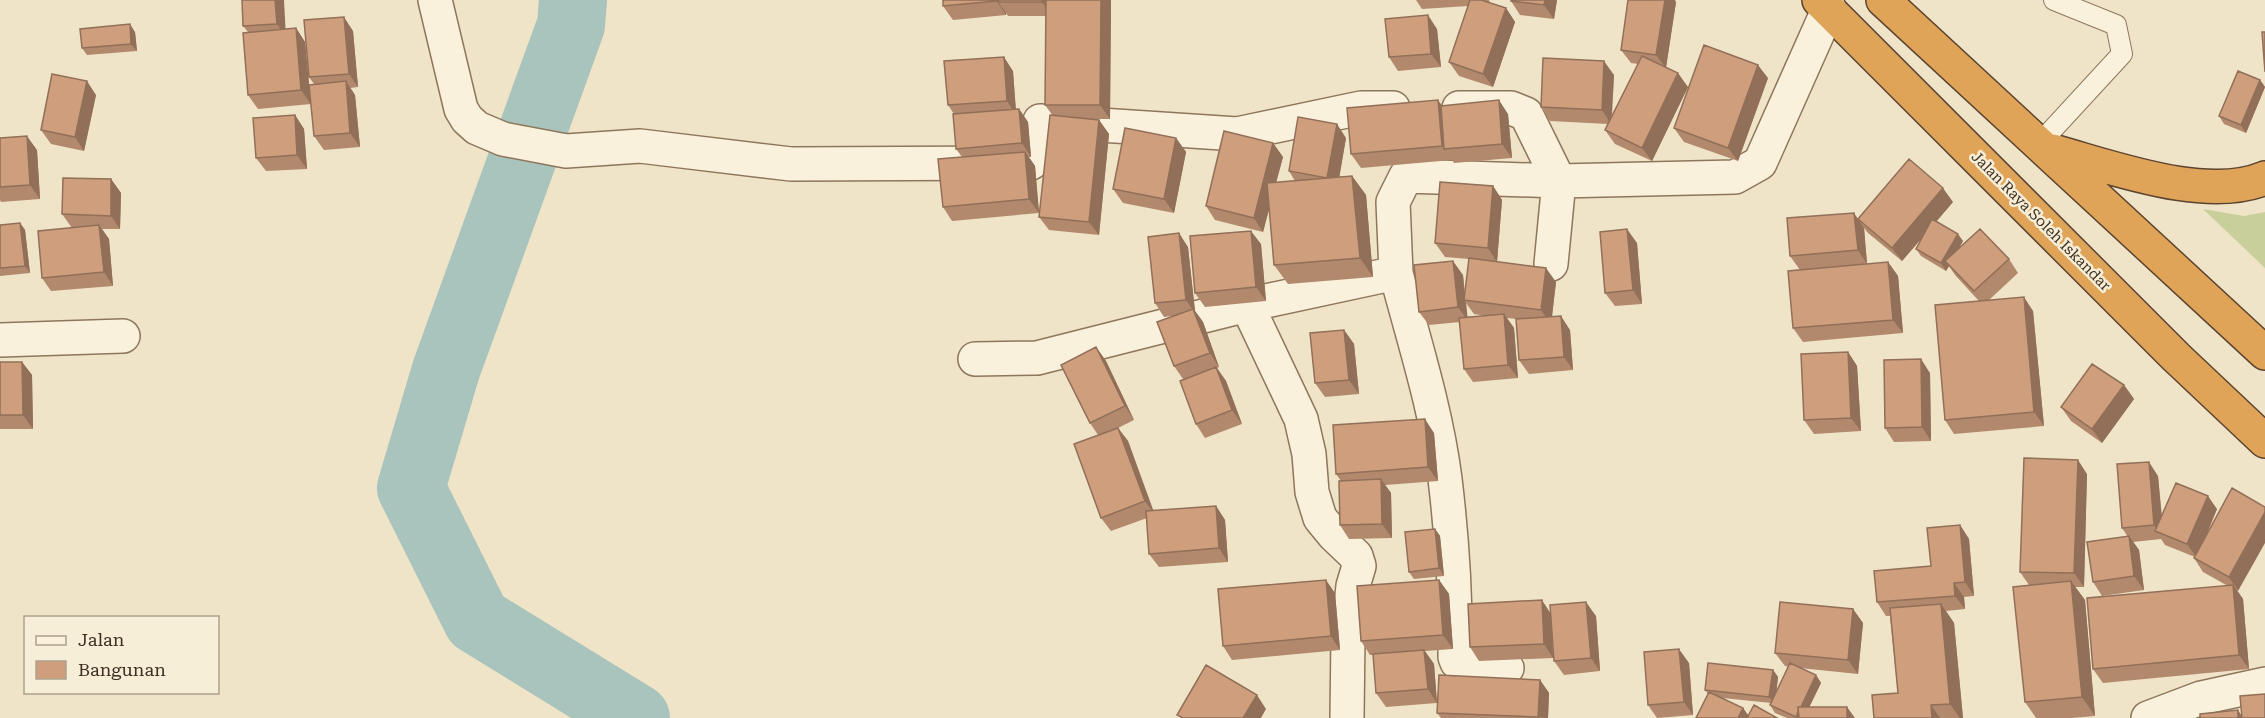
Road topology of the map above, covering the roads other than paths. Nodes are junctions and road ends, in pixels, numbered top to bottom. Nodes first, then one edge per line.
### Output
1 (435, 0) edge
2 (1883, 0) edge
3 (2054, 0) edge
4 (1824, 4) edge
5 (2044, 146) junction
6 (2265, 178) edge
7 (1559, 181) junction
8 (1551, 264) dead end
9 (1396, 273) junction
10 (1247, 305) junction
11 (123, 336) dead end
12 (0, 340) edge
13 (2265, 353) edge
14 (975, 359) dead end
15 (2265, 441) edge
16 (1507, 668) dead end
17 (2265, 684) edge
18 (1347, 718) edge
19 (2148, 718) edge

1 - 7 street
2 - 5 highway
3 - 5 lane
4 - 7 street
4 - 15 highway, Jalan Raya Soleh Iskandar
5 - 6 highway
5 - 13 highway
7 - 8 street
7 - 9 street
9 - 10 street
9 - 16 street
10 - 14 street
10 - 18 street
11 - 12 street
17 - 19 street

